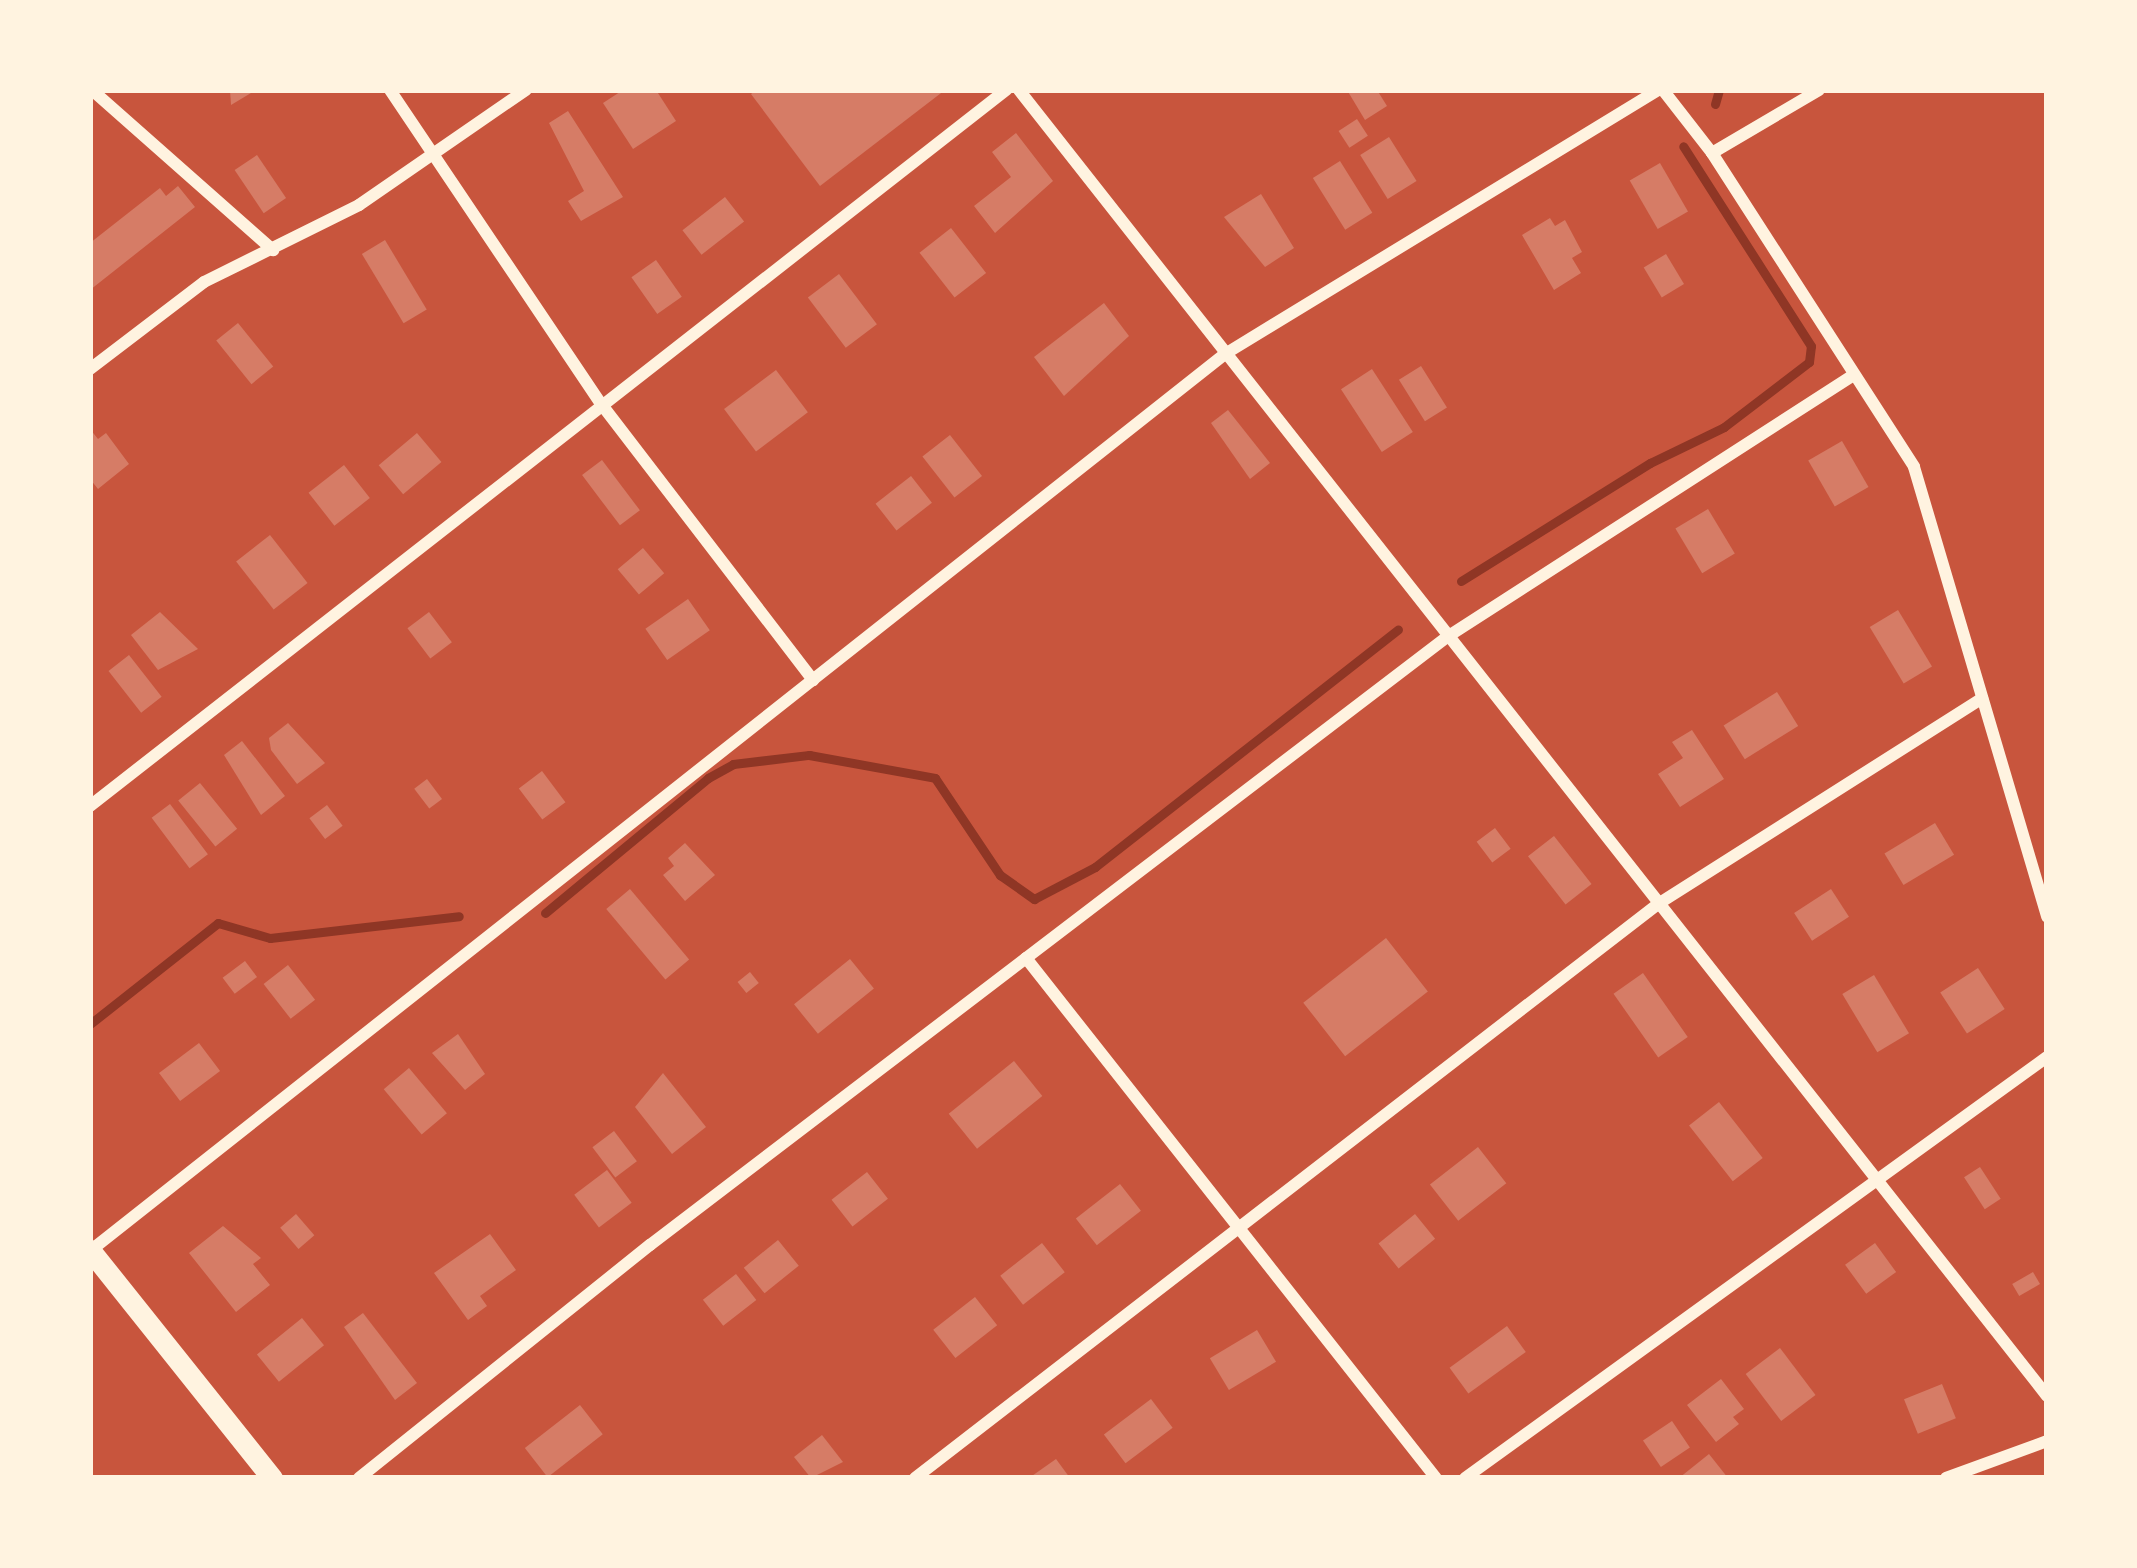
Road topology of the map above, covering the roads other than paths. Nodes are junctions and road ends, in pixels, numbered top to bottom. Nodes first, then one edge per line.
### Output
1 (92, 90) edge
2 (390, 90) edge
3 (526, 90) edge
4 (1006, 90) edge
5 (1019, 90) edge
6 (1660, 90) edge
7 (1819, 90) edge
8 (1712, 153) junction
9 (431, 154) junction
10 (273, 250) junction
11 (1226, 354) junction
12 (90, 369) edge
13 (1853, 375) junction
14 (602, 406) junction
15 (1447, 637) junction
16 (813, 680) junction
17 (1982, 698) junction
18 (90, 806) edge
19 (1658, 904) junction
20 (2047, 917) edge
21 (1026, 958) junction
22 (2047, 1058) edge
23 (1874, 1176) junction
24 (1238, 1227) junction
25 (90, 1250) edge
26 (2047, 1396) edge
27 (2047, 1441) edge
28 (272, 1478) edge
29 (358, 1478) edge
30 (915, 1478) edge
31 (1436, 1478) edge
32 (1465, 1478) edge
33 (1946, 1478) edge

1 - 10 street
2 - 9 street
3 - 9 street
4 - 14 street
5 - 11 street
6 - 8 street
6 - 11 street
7 - 8 street
8 - 13 street
9 - 10 street
9 - 14 street
10 - 12 street
11 - 15 street
11 - 16 street
13 - 15 street
13 - 17 street
14 - 16 street
14 - 18 street
15 - 19 street
15 - 21 street
16 - 25 street
17 - 19 street
17 - 20 street
19 - 23 street
19 - 24 street
21 - 24 street
21 - 29 street
22 - 23 street
23 - 26 street
23 - 32 street
24 - 30 street
24 - 31 street
25 - 28 street
27 - 33 street

